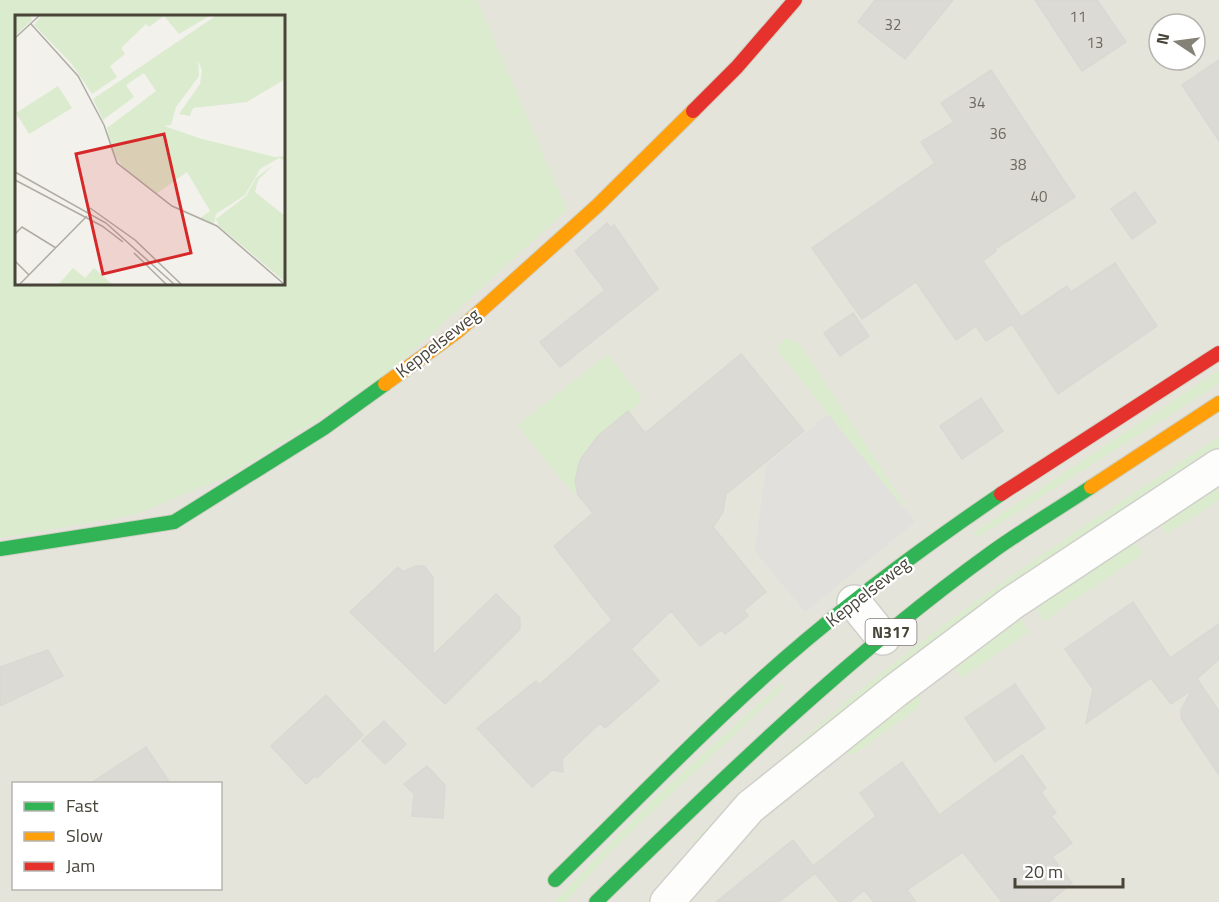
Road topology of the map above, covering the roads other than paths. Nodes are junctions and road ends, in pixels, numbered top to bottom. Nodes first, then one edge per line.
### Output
1 (795, 0) edge
2 (1219, 353) edge
3 (1219, 403) edge
4 (1219, 466) edge
5 (0, 549) edge
6 (854, 602) junction
7 (883, 638) junction
8 (555, 880) dead end
9 (597, 902) edge
10 (667, 902) edge

1 - 5 street, Keppelseweg
2 - 6 street, Keppelseweg
3 - 7 street, N317
4 - 10 street
6 - 7 street
6 - 8 street, Keppelseweg
7 - 9 street, N317

